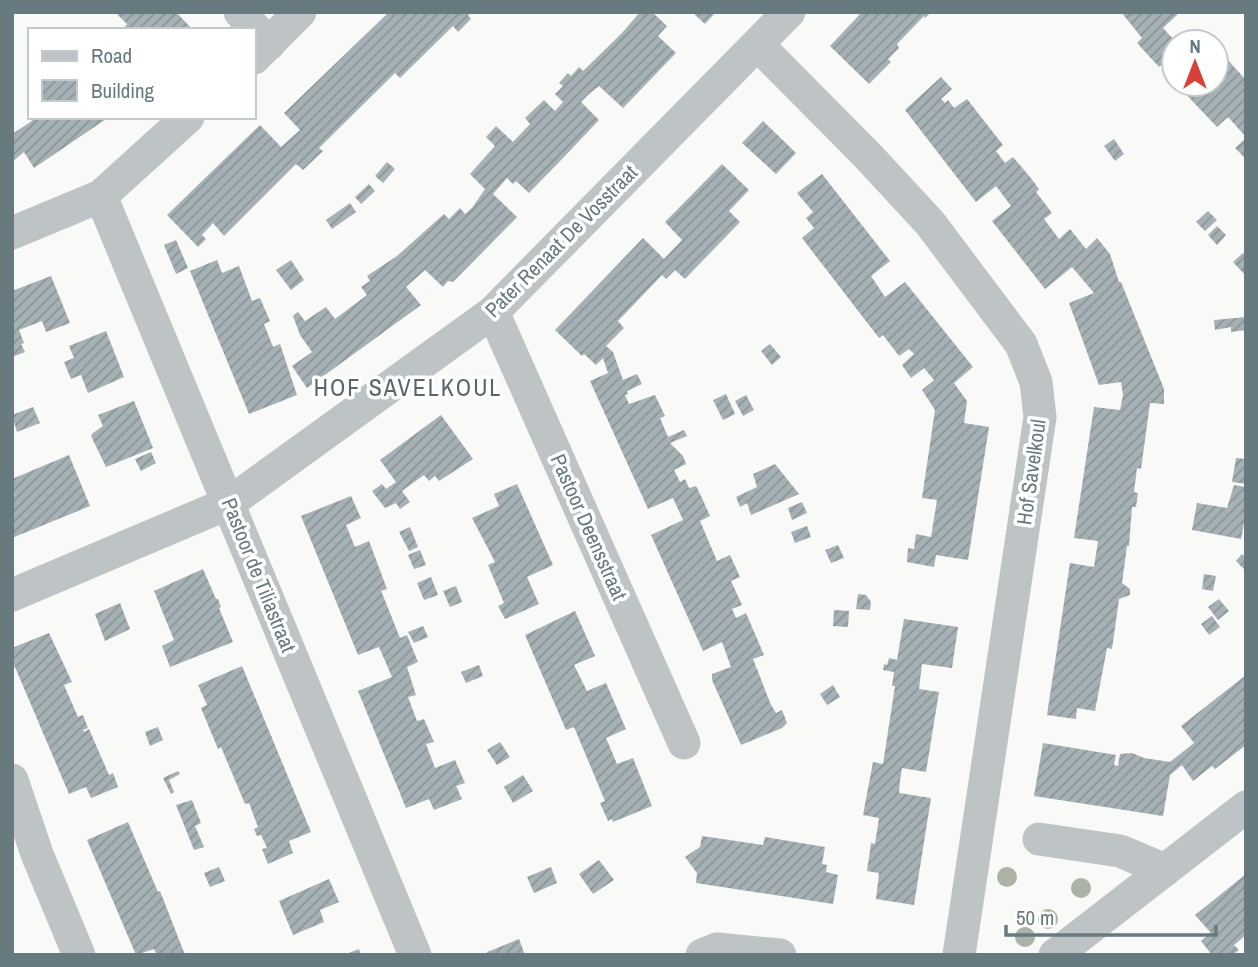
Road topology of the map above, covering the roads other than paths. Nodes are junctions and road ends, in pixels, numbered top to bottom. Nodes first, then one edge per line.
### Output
1 (240, 12) edge
2 (300, 12) edge
3 (789, 12) edge
4 (249, 28) edge
5 (758, 45) junction
6 (261, 51) edge
7 (186, 119) edge
8 (101, 196) junction
9 (12, 233) edge
10 (493, 312) junction
11 (229, 503) junction
12 (12, 595) edge
13 (684, 743) dead end
14 (12, 780) edge
15 (1246, 807) edge
16 (1039, 839) dead end
17 (1165, 870) junction
18 (79, 955) edge
19 (415, 955) edge
20 (702, 955) edge
21 (780, 955) edge
22 (959, 955) edge
23 (1055, 955) edge

1 - 4 street
2 - 6 street
3 - 5 street, Pater Renaat De Vosstraat
5 - 10 street, Pater Renaat De Vosstraat
5 - 22 street, Hof Savelkoul
7 - 8 street
8 - 9 street
8 - 11 street, Pastoor de Tiliastraat
10 - 11 street, Pater Renaat De Vosstraat
10 - 13 street, Pastoor Deensstraat
11 - 12 street, Pater Renaat De Vosstraat
11 - 19 street, Pastoor de Tiliastraat
14 - 18 street
15 - 17 street
16 - 17 street
17 - 23 street
20 - 21 street

